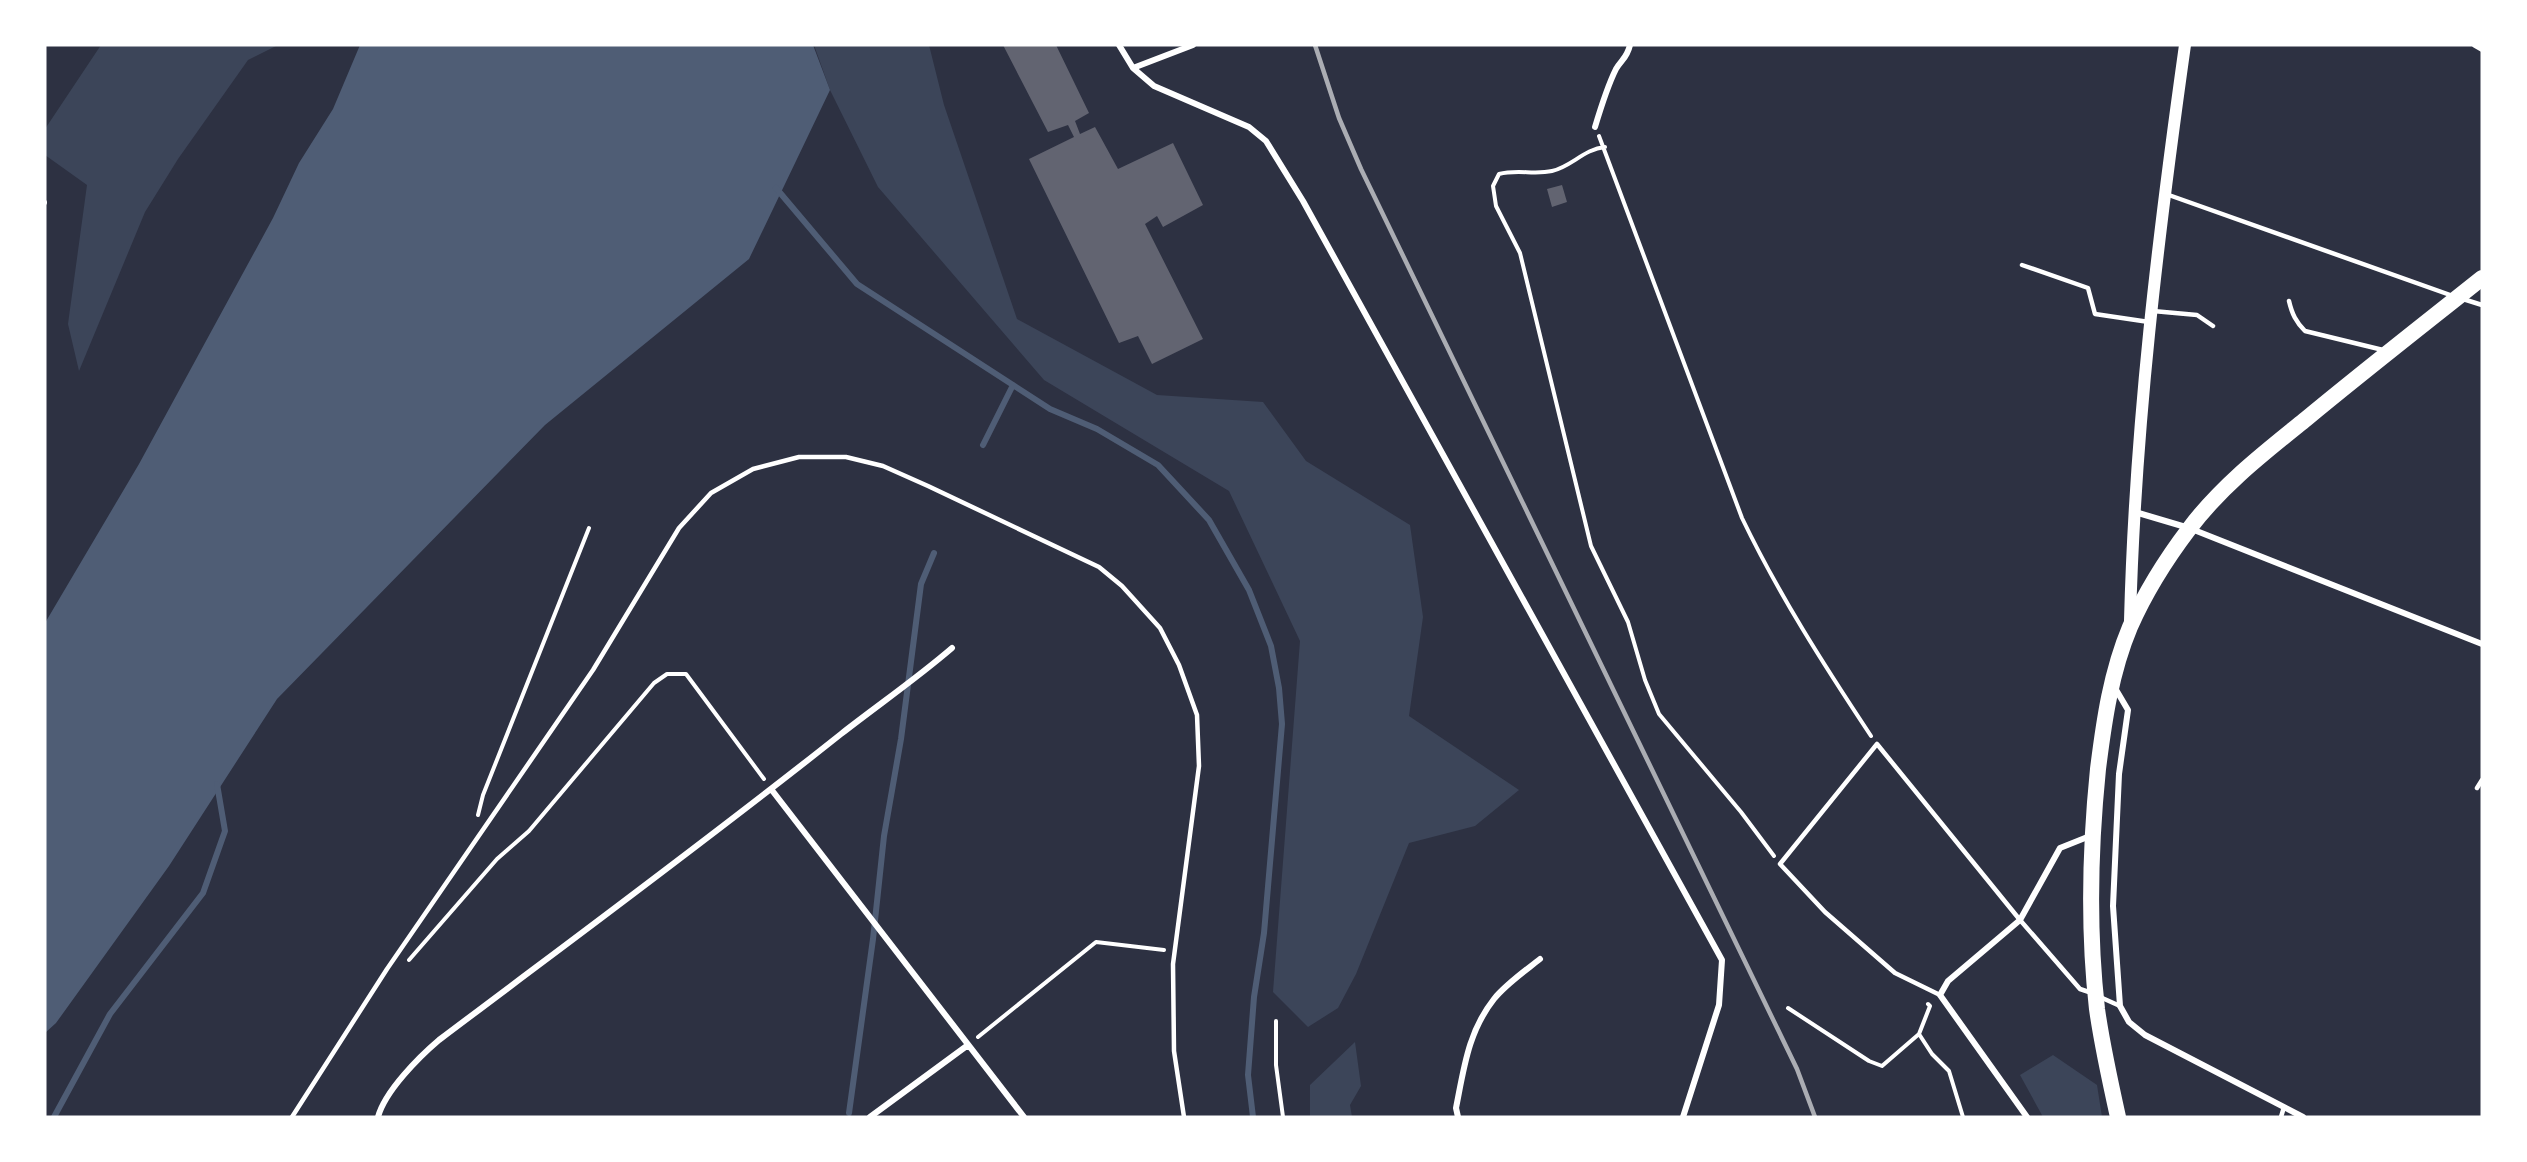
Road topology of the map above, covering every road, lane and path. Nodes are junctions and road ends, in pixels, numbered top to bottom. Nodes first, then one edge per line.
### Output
1 (1119, 45) edge
2 (1193, 45) edge
3 (1630, 45) edge
4 (2185, 45) edge
5 (2475, 45) edge
6 (2482, 49) edge
7 (1133, 68) junction
8 (1594, 127) joint
9 (1605, 147) junction
10 (2164, 194) junction
11 (2022, 265) dead end
12 (2482, 278) edge
13 (2458, 297) junction
14 (2289, 301) dead end
15 (2482, 305) edge
16 (2149, 316) junction
17 (2213, 326) dead end
18 (2388, 351) junction
19 (2133, 511) junction
20 (589, 528) dead end
21 (2189, 528) junction
22 (2130, 628) junction
23 (2482, 644) edge
24 (952, 648) dead end
25 (2112, 683) junction
26 (1877, 744) junction
27 (2482, 780) edge
28 (2477, 788) dead end
29 (771, 789) junction
30 (475, 824) dead end
31 (2091, 836) junction
32 (1780, 864) junction
33 (2020, 920) junction
34 (1175, 952) junction
35 (1540, 959) dead end
36 (387, 969) junction
37 (1911, 981) junction
38 (1940, 995) junction
39 (2120, 1006) junction
40 (1788, 1008) dead end
41 (1276, 1021) dead end
42 (1919, 1034) junction
43 (968, 1045) junction
44 (2284, 1107) junction
45 (292, 1117) edge
46 (378, 1117) edge
47 (870, 1117) edge
48 (1024, 1117) edge
49 (1184, 1117) edge
50 (1283, 1117) edge
51 (1458, 1117) edge
52 (1683, 1117) edge
53 (1963, 1117) edge
54 (2027, 1117) edge
55 (2118, 1117) edge
56 (2281, 1117) edge
57 (2303, 1117) edge

1 - 7 street
2 - 7 street
3 - 8 street
4 - 10 main road
5 - 6 street
7 - 52 street
8 - 9 path
9 - 26 path
9 - 32 path
10 - 13 lane
10 - 16 main road
11 - 16 lane
12 - 13 highway
13 - 15 lane
13 - 18 highway
14 - 18 lane
16 - 17 lane
16 - 19 main road
18 - 21 highway
19 - 21 street
19 - 22 main road
20 - 30 path
21 - 22 highway
21 - 23 street
22 - 25 highway
24 - 29 street
25 - 31 highway
25 - 39 street
26 - 32 lane
26 - 33 lane
27 - 28 lane
29 - 36 path
29 - 43 street
29 - 46 street
31 - 33 street
31 - 55 highway
32 - 37 lane
33 - 38 street
33 - 39 lane
34 - 36 lane
34 - 43 path
34 - 49 lane
35 - 51 street
36 - 45 lane
37 - 38 lane
37 - 42 path
38 - 54 street
39 - 44 street
40 - 42 path
41 - 50 path
42 - 53 path
43 - 47 street
43 - 48 street
44 - 56 lane
44 - 57 street

